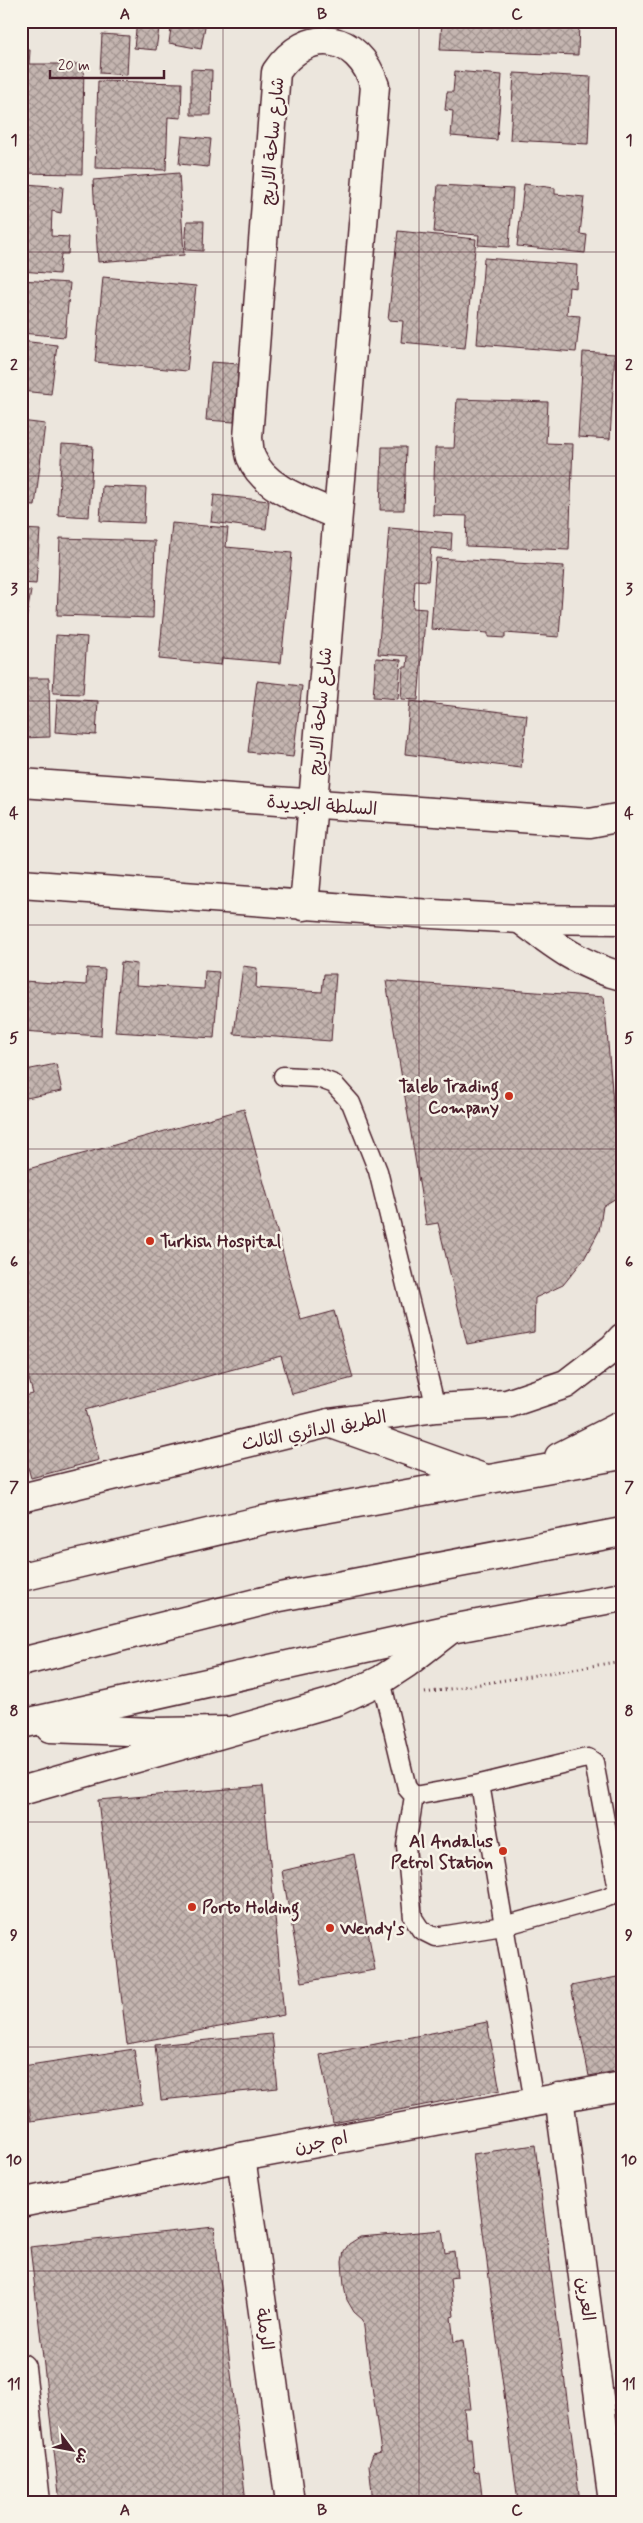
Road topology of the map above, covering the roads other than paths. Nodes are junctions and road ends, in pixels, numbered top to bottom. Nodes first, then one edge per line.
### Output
1 (337, 515) junction
2 (21, 783) edge
3 (312, 805) junction
4 (622, 817) edge
5 (21, 884) edge
6 (304, 906) junction
7 (520, 919) junction
8 (622, 920) edge
9 (622, 976) edge
10 (283, 1076) dead end
11 (622, 1338) edge
12 (436, 1408) junction
13 (329, 1423) junction
14 (622, 1425) edge
15 (622, 1455) edge
16 (530, 1471) junction
17 (488, 1479) junction
18 (21, 1498) edge
19 (622, 1532) edge
20 (21, 1577) edge
21 (622, 1597) edge
22 (580, 1604) junction
23 (622, 1610) edge
24 (451, 1629) junction
25 (21, 1662) edge
26 (383, 1690) junction
27 (21, 1725) edge
28 (226, 1731) junction
29 (480, 1784) junction
30 (21, 1791) edge
31 (414, 1796) junction
32 (503, 1926) junction
33 (622, 2086) edge
34 (547, 2100) junction
35 (241, 2157) junction
36 (21, 2203) edge
37 (21, 2368) edge
38 (36, 2502) edge
39 (290, 2502) edge
40 (613, 2502) edge

1 - 1 main road, شارع ساحة الاريج
1 - 3 main road, شارع ساحة الاريج
2 - 3 main road, السلطة الجديدة
3 - 4 main road, السلطة الجديدة
3 - 6 main road, شارع ساحة الاريج
5 - 6 main road
6 - 7 main road
7 - 8 main road
7 - 9 main road
10 - 12 lane
11 - 12 main road, الطريق الدائري الثالث
12 - 13 main road, الطريق الدائري الثالث
13 - 17 main road
13 - 18 main road, الطريق الدائري الثالث
14 - 16 main road
15 - 16 main road
16 - 17 main road
17 - 20 main road
19 - 25 main road
21 - 22 main road
22 - 23 main road
22 - 24 main road
24 - 26 main road
24 - 27 main road
26 - 28 main road
26 - 31 lane
27 - 28 main road
28 - 30 main road
29 - 31 lane
29 - 32 lane
29 - 32 lane
31 - 32 lane
32 - 34 lane
33 - 34 main road, ام جرن
34 - 35 main road, ام جرن
34 - 40 main road, العرين
35 - 36 main road, ام جرن
35 - 39 main road, الرملة
37 - 38 main road

